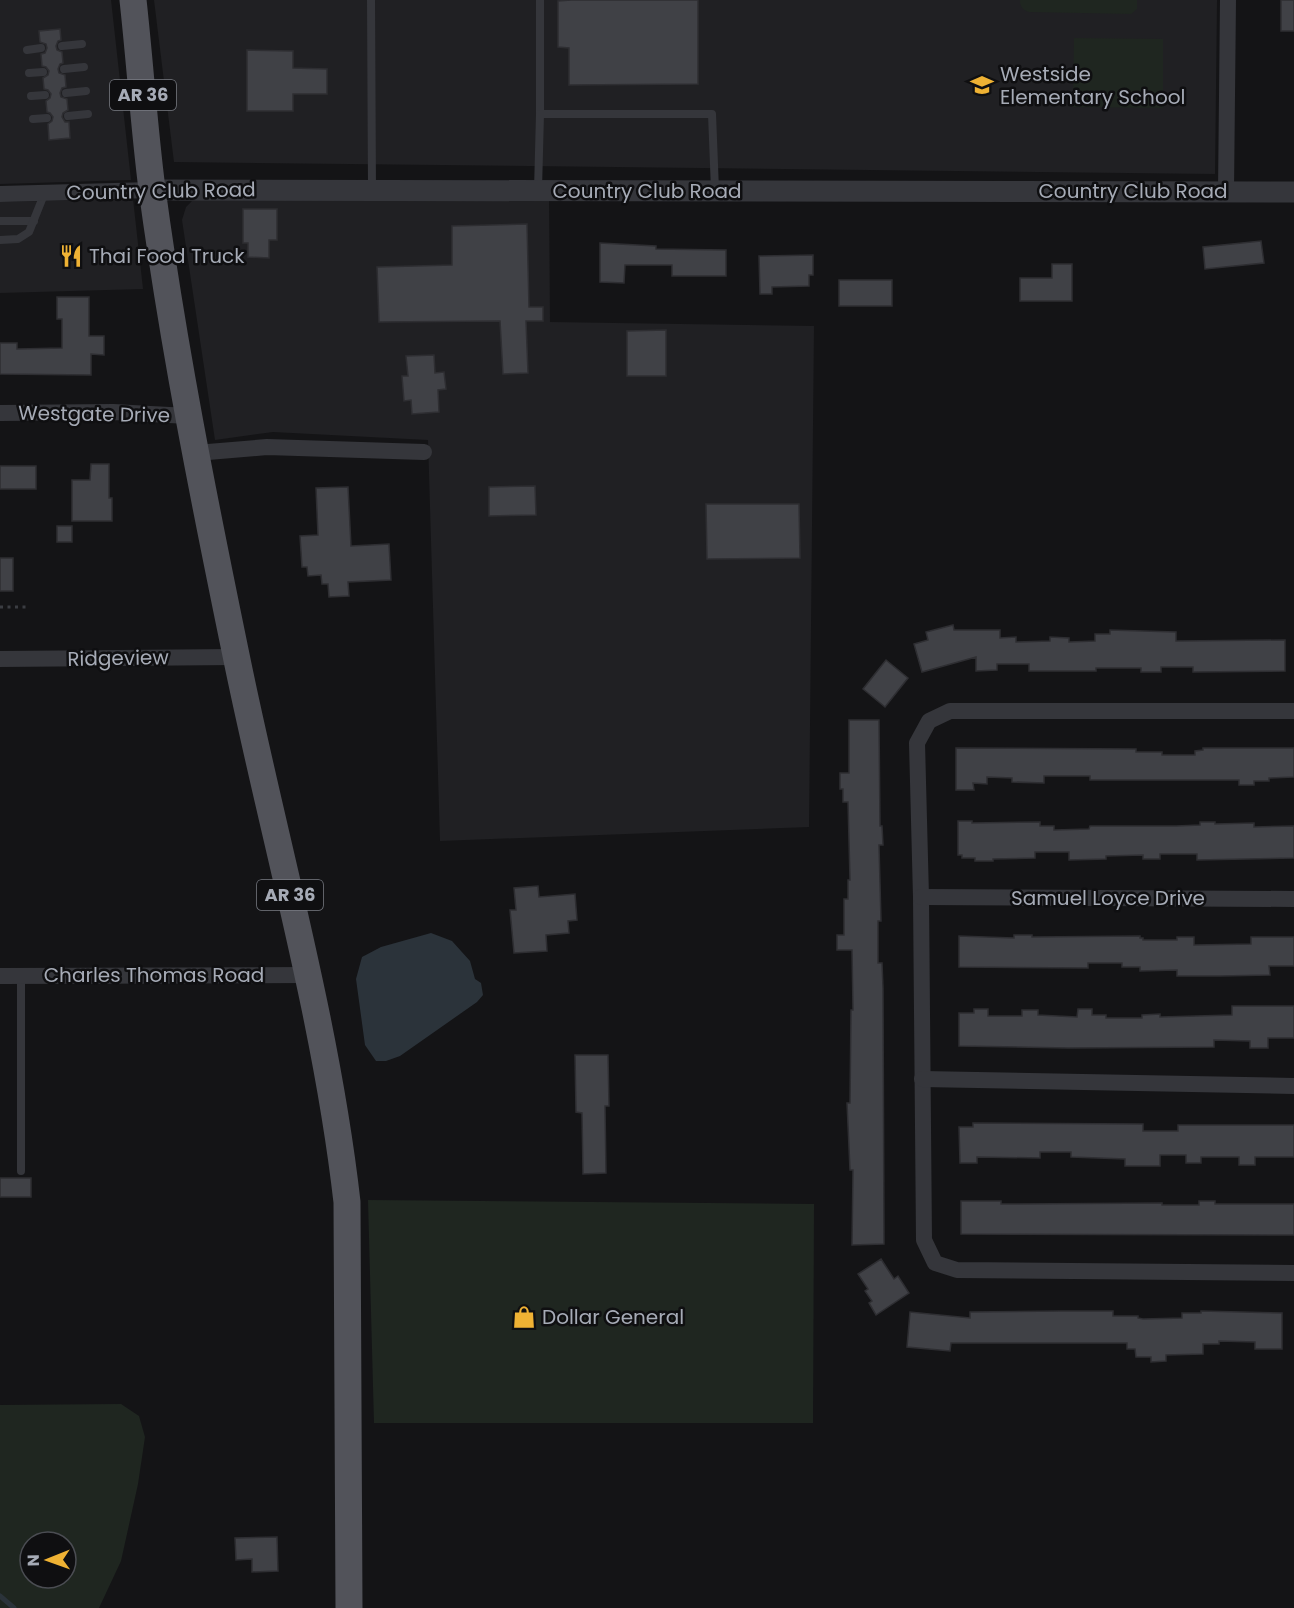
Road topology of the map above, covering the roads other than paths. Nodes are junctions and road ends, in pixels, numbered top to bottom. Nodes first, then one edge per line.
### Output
1 (133, 0) edge
2 (371, 0) edge
3 (540, 0) edge
4 (1228, 0) edge
5 (82, 44) dead end
6 (62, 46) dead end
7 (41, 48) dead end
8 (27, 50) dead end
9 (84, 67) dead end
10 (64, 69) dead end
11 (43, 72) dead end
12 (29, 73) dead end
13 (86, 91) dead end
14 (66, 93) dead end
15 (45, 95) dead end
16 (31, 96) dead end
17 (88, 114) dead end
18 (540, 114) junction
19 (68, 116) dead end
20 (47, 118) dead end
21 (33, 119) dead end
22 (153, 190) junction
23 (372, 190) junction
24 (538, 190) junction
25 (715, 191) junction
26 (1226, 191) junction
27 (45, 192) junction
28 (1294, 192) edge
29 (0, 194) edge
30 (0, 221) edge
31 (34, 221) junction
32 (0, 240) edge
33 (0, 413) edge
34 (188, 416) junction
35 (424, 452) dead end
36 (196, 453) junction
37 (236, 657) junction
38 (0, 659) edge
39 (1294, 711) edge
40 (921, 897) junction
41 (1294, 899) edge
42 (307, 975) junction
43 (0, 976) edge
44 (21, 976) junction
45 (922, 1079) junction
46 (1294, 1086) edge
47 (21, 1171) dead end
48 (1294, 1273) edge
49 (349, 1608) edge

1 - 22 main road, AR 36
2 - 23 lane
3 - 18 lane
4 - 26 street
5 - 6 lane
7 - 8 lane
9 - 10 lane
11 - 12 lane
13 - 14 lane
15 - 16 lane
17 - 19 lane
18 - 24 lane
18 - 25 lane
20 - 21 lane
22 - 23 street, Country Club Road
22 - 27 street, Country Club Road
22 - 34 main road, AR 36
23 - 24 street, Country Club Road
24 - 25 street, Country Club Road
25 - 26 street, Country Club Road
26 - 28 street, Country Club Road
27 - 29 street, Country Club Road
27 - 31 lane
30 - 31 lane
31 - 32 lane
33 - 34 street, Westgate Drive
34 - 36 main road, AR 36
35 - 36 street
36 - 37 main road, AR 36
37 - 38 street, Ridgeview
37 - 42 main road, AR 36
39 - 40 street
40 - 41 street, Samuel Loyce Drive
40 - 45 street
42 - 44 street, Charles Thomas Road
42 - 49 main road, AR 36
43 - 44 street, Charles Thomas Road
44 - 47 lane
45 - 46 street
45 - 48 street

